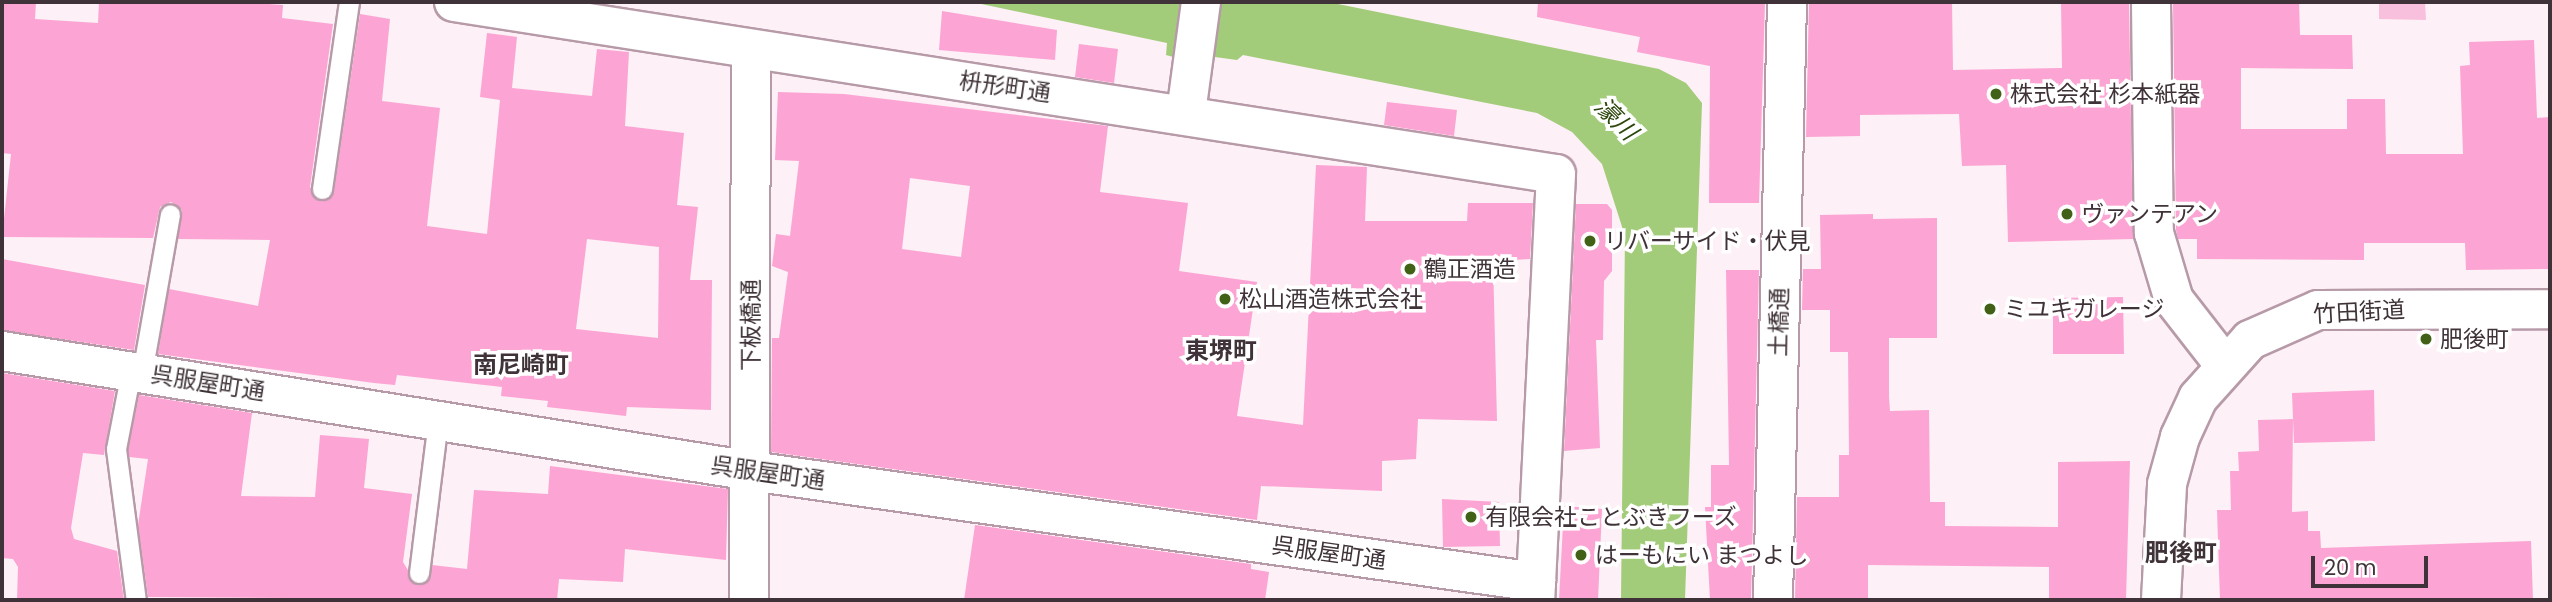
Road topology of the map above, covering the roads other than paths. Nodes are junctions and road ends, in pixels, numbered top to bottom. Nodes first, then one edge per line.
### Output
1 (349, 2) edge
2 (454, 2) edge
3 (1201, 2) edge
4 (1787, 2) edge
5 (2151, 2) edge
6 (751, 49) junction
7 (1186, 113) junction
8 (322, 189) dead end
9 (170, 214) dead end
10 (2550, 309) edge
11 (2, 351) edge
12 (2223, 363) junction
13 (137, 372) junction
14 (438, 420) junction
15 (751, 471) junction
16 (419, 573) dead end
17 (1535, 591) edge
18 (136, 600) edge
19 (750, 600) edge
20 (1773, 600) edge
21 (2161, 600) edge

1 - 8 lane
2 - 6 street, 枡形町通
3 - 7 street
4 - 20 street, 土橋通
5 - 12 street
6 - 7 street, 枡形町通
6 - 15 street, 下板橋通
7 - 17 street, 枡形町通
9 - 13 lane
10 - 12 street, 竹田街道
11 - 13 street, 呉服屋町通
12 - 21 street, 竹田街道
13 - 14 street, 呉服屋町通
13 - 18 lane
14 - 15 street, 呉服屋町通
14 - 16 lane
15 - 17 street, 呉服屋町通
15 - 19 street, 下板橋通

